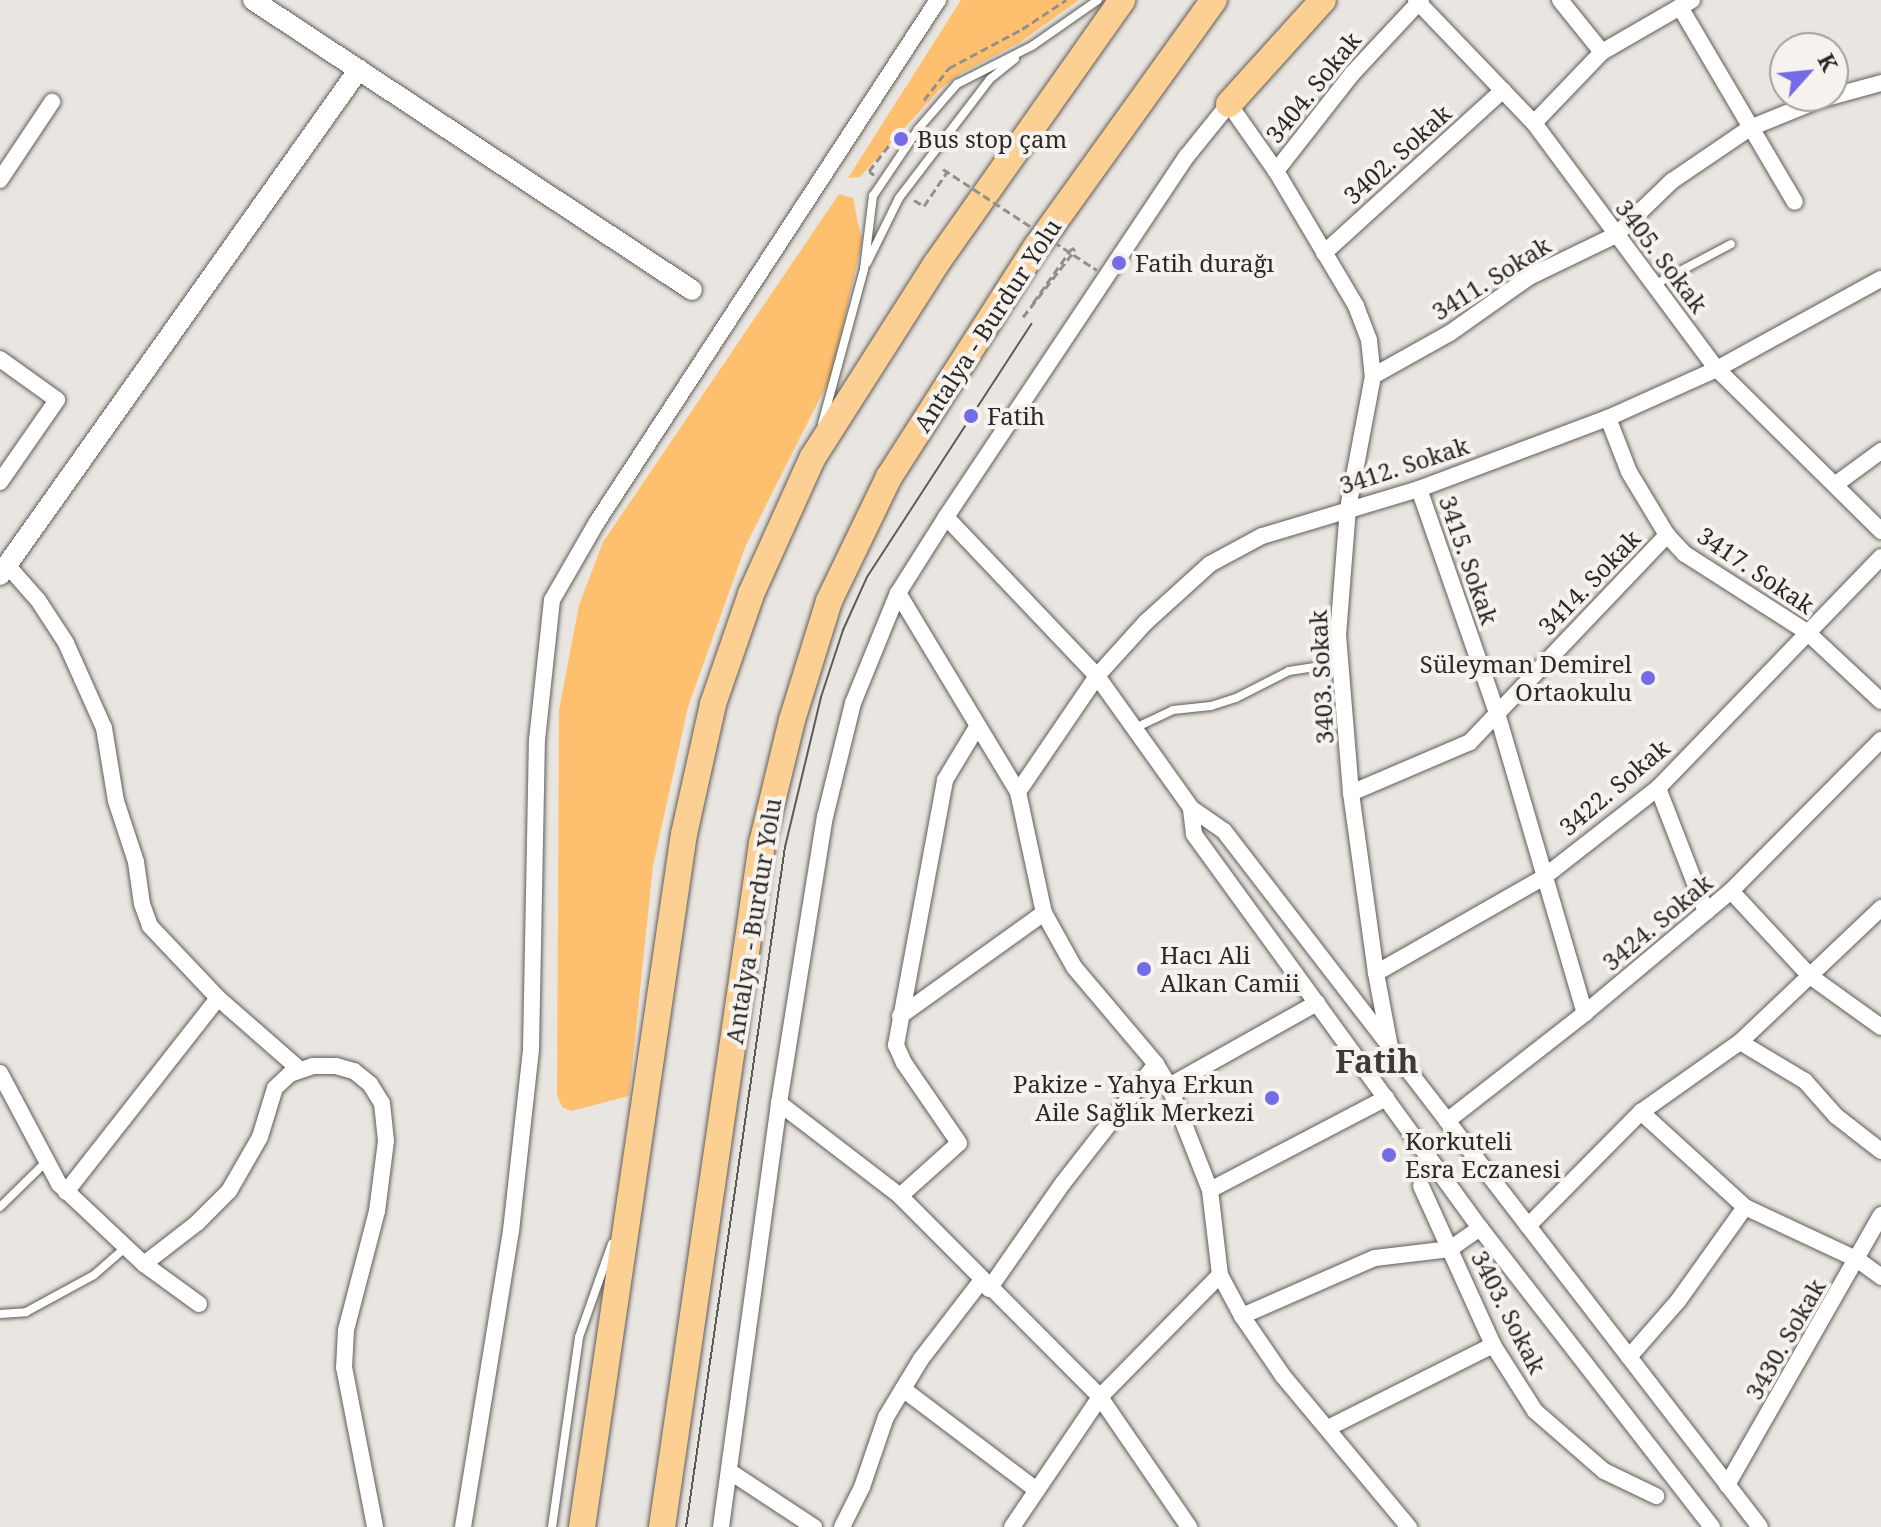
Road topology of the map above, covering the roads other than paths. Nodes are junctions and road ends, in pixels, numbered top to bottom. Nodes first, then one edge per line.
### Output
1 (253, 0) edge
2 (938, 0) edge
3 (1098, 0) edge
4 (1122, 0) edge
5 (1214, 0) edge
6 (1323, 0) edge
7 (1560, 0) edge
8 (1418, 1) edge
9 (1686, 3) edge
10 (1032, 46) junction
11 (1602, 52) junction
12 (359, 69) junction
13 (1881, 83) edge
14 (1503, 90) junction
15 (52, 102) dead end
16 (1229, 104) junction
17 (1534, 123) junction
18 (1750, 128) junction
19 (1276, 171) junction
20 (0, 180) edge
21 (1795, 202) dead end
22 (1616, 235) junction
23 (1731, 244) dead end
24 (1324, 253) junction
25 (864, 269) junction
26 (1881, 279) edge
27 (1654, 285) junction
28 (692, 290) dead end
29 (0, 359) edge
30 (1717, 369) junction
31 (1373, 376) junction
32 (1608, 418) junction
33 (1881, 451) edge
34 (813, 457) junction
35 (0, 482) edge
36 (1836, 484) junction
37 (1419, 489) junction
38 (1348, 508) junction
39 (946, 517) junction
40 (1881, 531) edge
41 (1667, 535) junction
42 (1881, 557) edge
43 (3, 570) edge
44 (898, 593) junction
45 (1807, 632) junction
46 (1340, 663) junction
47 (1097, 676) junction
48 (1881, 701) edge
49 (1497, 713) junction
50 (977, 727) junction
51 (1134, 728) junction
52 (1881, 740) edge
53 (1658, 788) junction
54 (1018, 792) junction
55 (1351, 793) junction
56 (1191, 808) junction
57 (1544, 877) junction
58 (1731, 891) junction
59 (1881, 908) edge
60 (1706, 912) junction
61 (1044, 913) junction
62 (1376, 973) junction
63 (1810, 976) junction
64 (218, 998) junction
65 (1317, 1003) junction
66 (1585, 1013) junction
67 (900, 1016) junction
68 (1881, 1027) edge
69 (1740, 1042) junction
70 (1390, 1047) junction
71 (1156, 1064) junction
72 (299, 1069) junction
73 (0, 1073) edge
74 (1169, 1086) junction
75 (1386, 1098) junction
76 (779, 1103) junction
77 (1641, 1112) junction
78 (1447, 1121) junction
79 (1881, 1151) edge
80 (45, 1163) junction
81 (1421, 1186) dead end
82 (1210, 1190) junction
83 (66, 1192) junction
84 (630, 1195) junction
85 (900, 1196) junction
86 (0, 1207) edge
87 (1745, 1207) junction
88 (1881, 1215) edge
89 (1528, 1226) junction
90 (1480, 1228) junction
91 (126, 1247) junction
92 (1450, 1249) junction
93 (1858, 1260) junction
94 (144, 1264) junction
95 (1220, 1275) junction
96 (1881, 1277) edge
97 (985, 1285) junction
98 (199, 1304) dead end
99 (0, 1314) edge
100 (1242, 1316) junction
101 (1493, 1345) junction
102 (1629, 1357) junction
103 (903, 1389) junction
104 (1100, 1397) junction
105 (1328, 1428) junction
106 (729, 1471) junction
107 (1727, 1485) junction
108 (1035, 1489) junction
109 (1656, 1496) dead end
110 (1703, 1523) edge
111 (375, 1527) edge
112 (463, 1527) edge
113 (552, 1527) edge
114 (582, 1527) edge
115 (662, 1527) edge
116 (721, 1527) edge
117 (814, 1527) edge
118 (842, 1527) edge
119 (1012, 1527) edge
120 (1189, 1527) edge
121 (1409, 1527) edge
122 (1760, 1527) edge

1 - 12 street
2 - 112 street
3 - 10 lane
4 - 34 highway
5 - 115 highway, Antalya - Burdur Yolu
6 - 16 highway
7 - 11 street
8 - 14 street, 3405. Sokak
8 - 19 street, 3404. Sokak
9 - 11 street
9 - 18 street
10 - 25 lane
10 - 25 lane
11 - 17 street
12 - 28 street
12 - 43 street
13 - 18 street, 3411. Sokak
14 - 17 street, 3405. Sokak
14 - 24 street, 3402. Sokak
15 - 20 street
16 - 19 street, 3403. Sokak
16 - 39 street
17 - 22 street, 3405. Sokak
18 - 21 street
18 - 22 street, 3411. Sokak
19 - 24 street, 3403. Sokak
22 - 27 street, 3405. Sokak
22 - 31 street, 3411. Sokak
23 - 27 lane
24 - 31 street, 3403. Sokak
25 - 34 lane
26 - 30 street, 3412. Sokak
27 - 30 street, 3405. Sokak
29 - 35 street
30 - 32 street, 3412. Sokak
30 - 36 street, 3405. Sokak
31 - 38 street, 3403. Sokak
32 - 37 street, 3412. Sokak
32 - 41 street, 3417. Sokak
33 - 36 street
34 - 84 highway
36 - 40 street, 3405. Sokak
37 - 38 street, 3412. Sokak
37 - 49 street, 3415. Sokak
38 - 46 street, 3403. Sokak
38 - 47 street, 3412. Sokak
39 - 44 street
39 - 47 street
41 - 45 street, 3417. Sokak
41 - 49 street, 3414. Sokak
42 - 45 street, 3422. Sokak
43 - 64 street
44 - 50 street
44 - 76 street
45 - 48 street, 3417. Sokak
45 - 53 street, 3422. Sokak
46 - 51 lane
46 - 55 street, 3403. Sokak
47 - 51 street
47 - 54 street, 3412. Sokak
49 - 55 street, 3414. Sokak
49 - 57 street, 3415. Sokak
50 - 54 street
50 - 67 street
51 - 56 street
52 - 58 street, 3424. Sokak
53 - 57 street, 3422. Sokak
53 - 60 street
54 - 61 street
55 - 62 street, 3403. Sokak
56 - 65 street
56 - 70 street
57 - 62 street, 3422. Sokak
57 - 66 street, 3415. Sokak
58 - 60 street, 3424. Sokak
58 - 63 street
59 - 63 street
60 - 66 street, 3424. Sokak
61 - 67 street
61 - 71 street
62 - 70 street, 3403. Sokak
63 - 68 street
63 - 69 street
64 - 72 street
64 - 83 street
65 - 74 street
65 - 75 street
66 - 78 street, 3424. Sokak
67 - 85 street
69 - 77 street
69 - 79 street
70 - 78 street
71 - 74 street
71 - 97 street
72 - 94 street
72 - 111 street
73 - 80 street
74 - 82 street
75 - 82 street
75 - 90 street
76 - 85 street
76 - 106 street
77 - 87 street
77 - 89 street
78 - 89 street
80 - 83 street
80 - 86 lane
81 - 92 street, 3403. Sokak
82 - 95 street
83 - 91 street
84 - 113 lane
84 - 114 highway
85 - 97 street
87 - 93 street
87 - 102 street
88 - 93 street, 3430. Sokak
89 - 102 street
90 - 92 street
90 - 110 street
91 - 94 street
91 - 99 lane
92 - 100 street
92 - 101 street, 3403. Sokak
93 - 96 street
93 - 107 street, 3430. Sokak
94 - 98 street
95 - 100 street
95 - 104 street
97 - 103 street
97 - 104 street
100 - 105 street
101 - 105 street
101 - 109 street, 3403. Sokak
102 - 107 street
103 - 108 street
103 - 118 street
104 - 108 street
104 - 120 street
105 - 121 street
106 - 116 street
106 - 117 street
107 - 122 street
108 - 119 street

